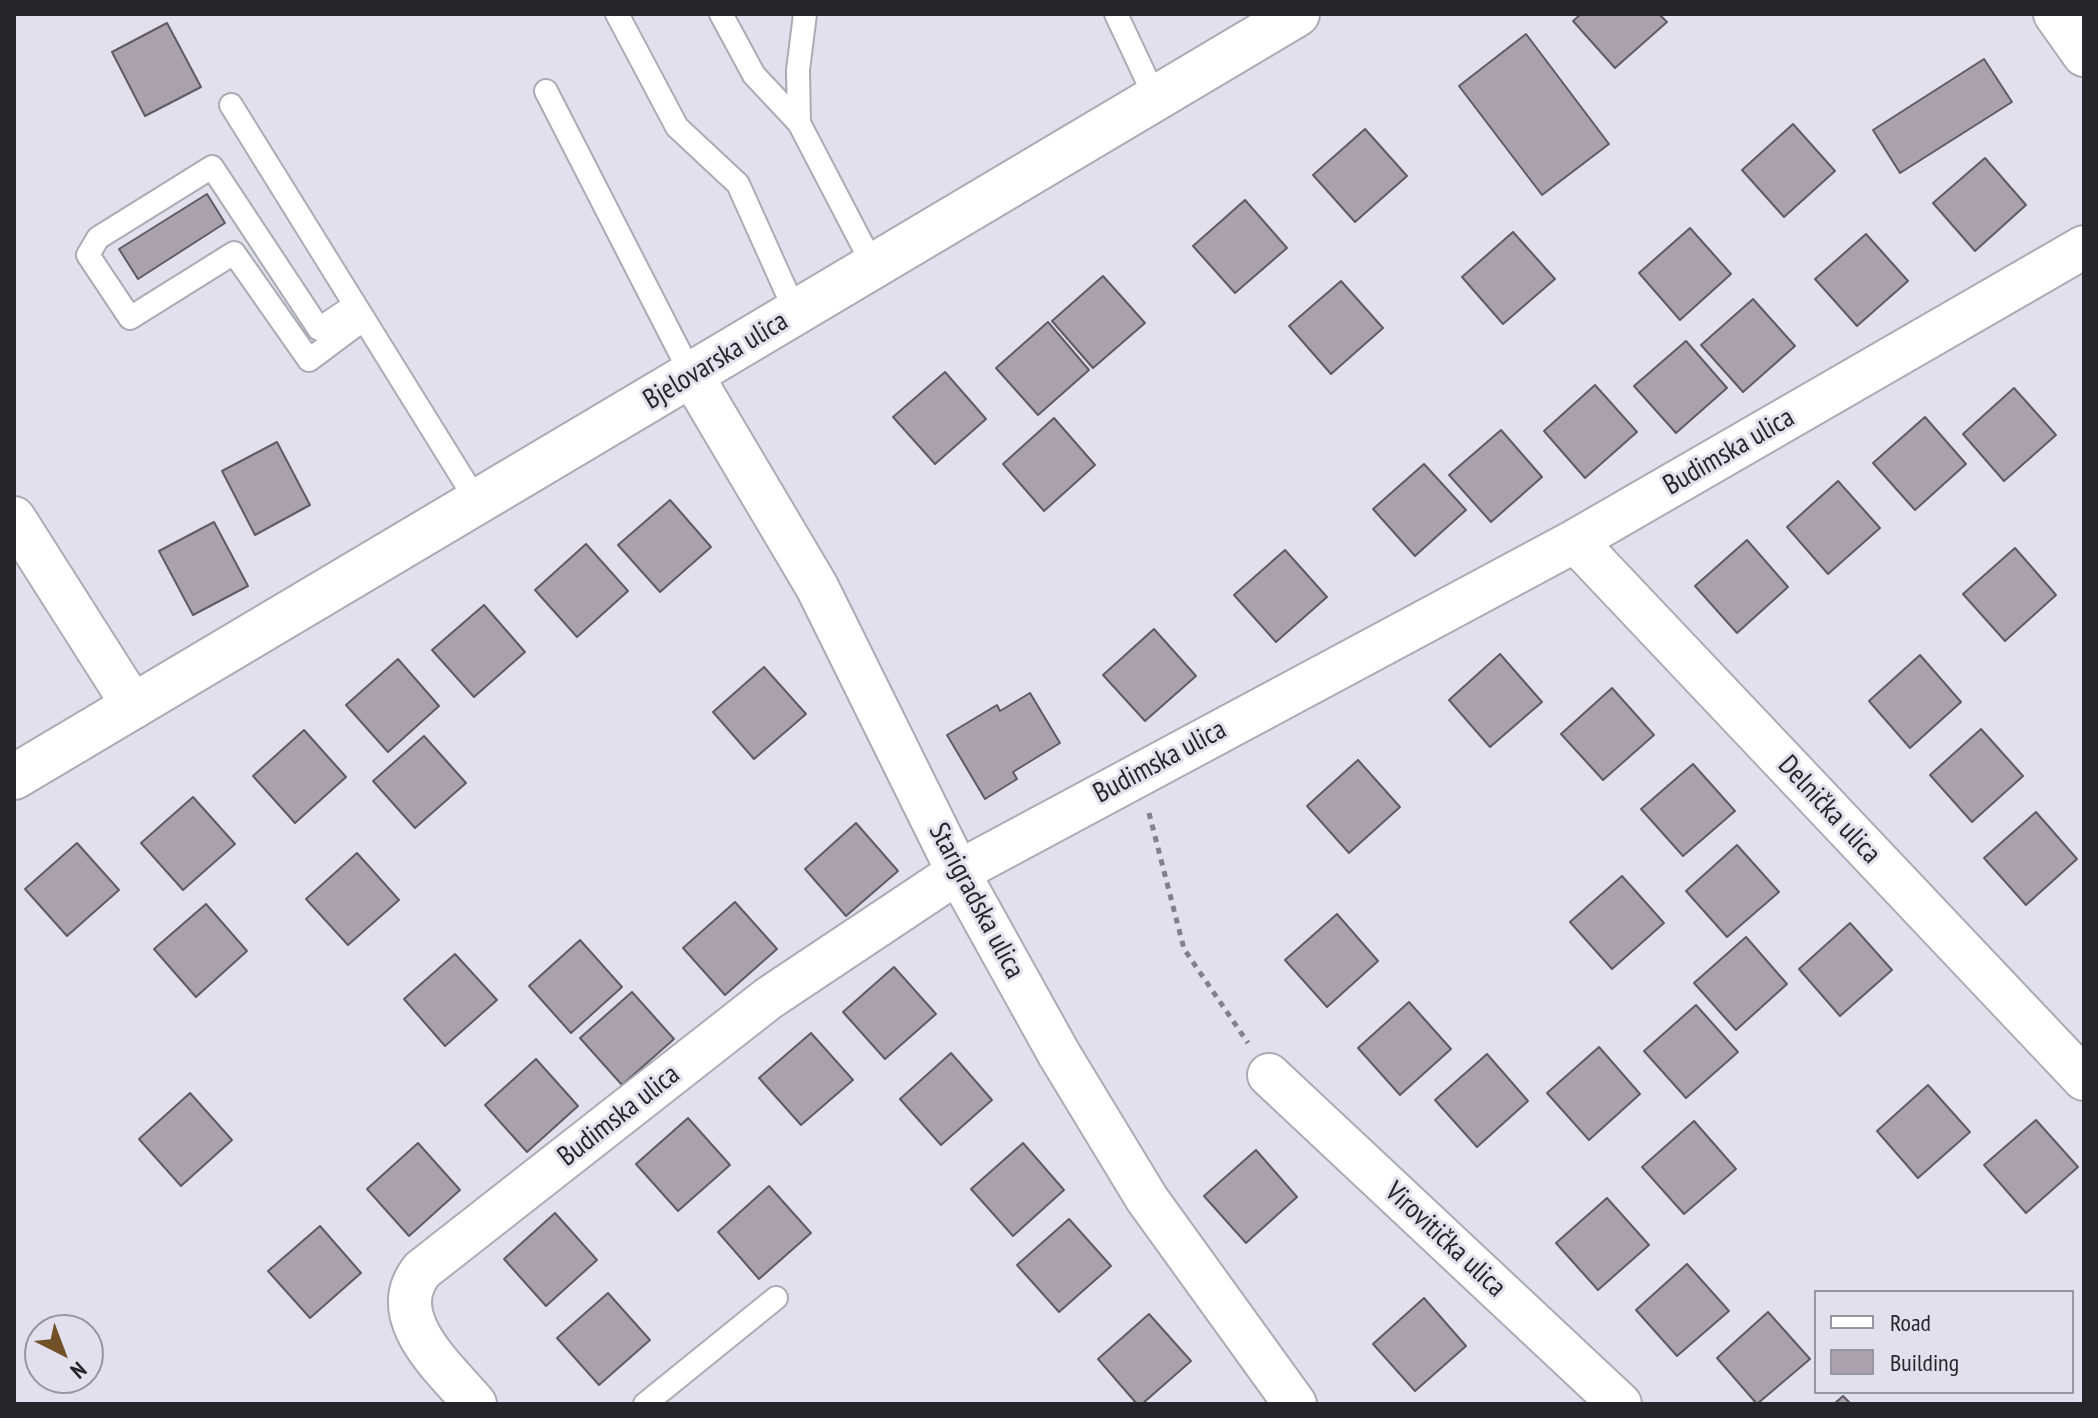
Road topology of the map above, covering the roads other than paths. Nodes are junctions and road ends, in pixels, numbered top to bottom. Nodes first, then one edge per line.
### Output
1 (617, 14) edge
2 (721, 14) edge
3 (805, 14) edge
4 (1116, 14) edge
5 (2055, 14) edge
6 (1272, 20) edge
7 (2084, 55) edge
8 (546, 91) dead end
9 (1155, 97) junction
10 (231, 105) dead end
11 (799, 123) junction
12 (2084, 247) edge
13 (874, 267) junction
14 (360, 312) junction
15 (796, 313) junction
16 (692, 376) junction
17 (478, 503) junction
18 (14, 518) edge
19 (1575, 541) junction
20 (134, 707) junction
21 (17, 770) edge
22 (958, 872) junction
23 (1269, 1075) road end
24 (2084, 1079) edge
25 (776, 1298) dead end
26 (475, 1404) edge
27 (645, 1404) edge
28 (1295, 1404) edge
29 (1620, 1404) edge

1 - 15 lane
2 - 11 lane
3 - 11 lane
4 - 9 lane
5 - 7 street
6 - 9 main road, Bjelovarska ulica
8 - 16 lane
9 - 13 main road, Bjelovarska ulica
10 - 14 lane
11 - 13 lane
12 - 19 street, Budimska ulica
13 - 15 main road, Bjelovarska ulica
14 - 14 lane
14 - 17 lane
15 - 16 main road, Bjelovarska ulica
16 - 17 main road, Bjelovarska ulica
16 - 22 street, Starigradska ulica
17 - 20 main road, Bjelovarska ulica
18 - 20 street
19 - 22 street, Budimska ulica
19 - 24 street, Delnička ulica
20 - 21 main road, Bjelovarska ulica
22 - 26 street, Budimska ulica
22 - 28 street, Starigradska ulica
23 - 29 street, Virovitička ulica
25 - 27 lane

